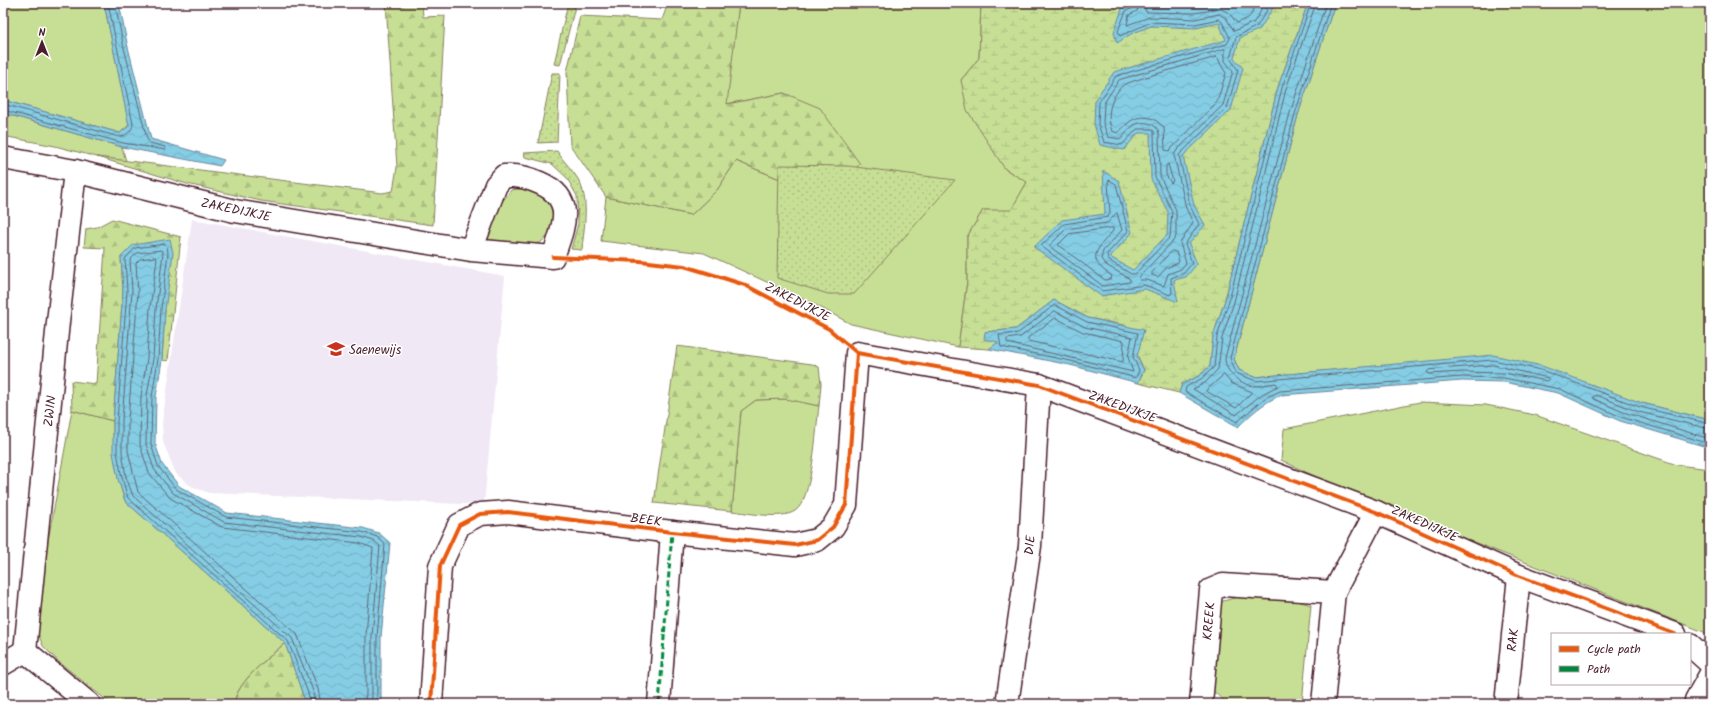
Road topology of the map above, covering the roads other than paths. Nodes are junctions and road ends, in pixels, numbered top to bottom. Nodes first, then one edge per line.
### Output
1 (3, 158) edge
2 (75, 171) junction
3 (471, 250) junction
4 (857, 353) joint
5 (1039, 385) junction
6 (1376, 512) junction
7 (672, 532) junction
8 (1519, 576) junction
9 (1334, 592) junction
10 (1672, 633) edge
11 (1691, 646) edge
12 (25, 651) junction
13 (1710, 663) edge
14 (3, 664) edge
15 (1710, 674) edge
16 (89, 704) edge
17 (431, 704) edge
18 (659, 704) edge
19 (1007, 704) edge
20 (1201, 704) edge
21 (1323, 704) edge
22 (1506, 704) edge
23 (1696, 704) edge

1 - 2 street, ZAKEDIJKJE
2 - 3 street, ZAKEDIJKJE
2 - 12 street, ZWIN
3 - 3 street, ZAKEDIJKJE
4 - 5 street, ZAKEDIJKJE
4 - 7 street, BEEK
5 - 6 street, ZAKEDIJKJE
5 - 19 street, DIE
6 - 8 street, ZAKEDIJKJE
6 - 9 street
7 - 17 street, BEEK
7 - 18 street, BEEK
8 - 10 street, ZAKEDIJKJE
8 - 22 street, RAK
9 - 20 street, KREEK
9 - 21 street
11 - 13 street
12 - 14 street
12 - 16 street
15 - 23 street

